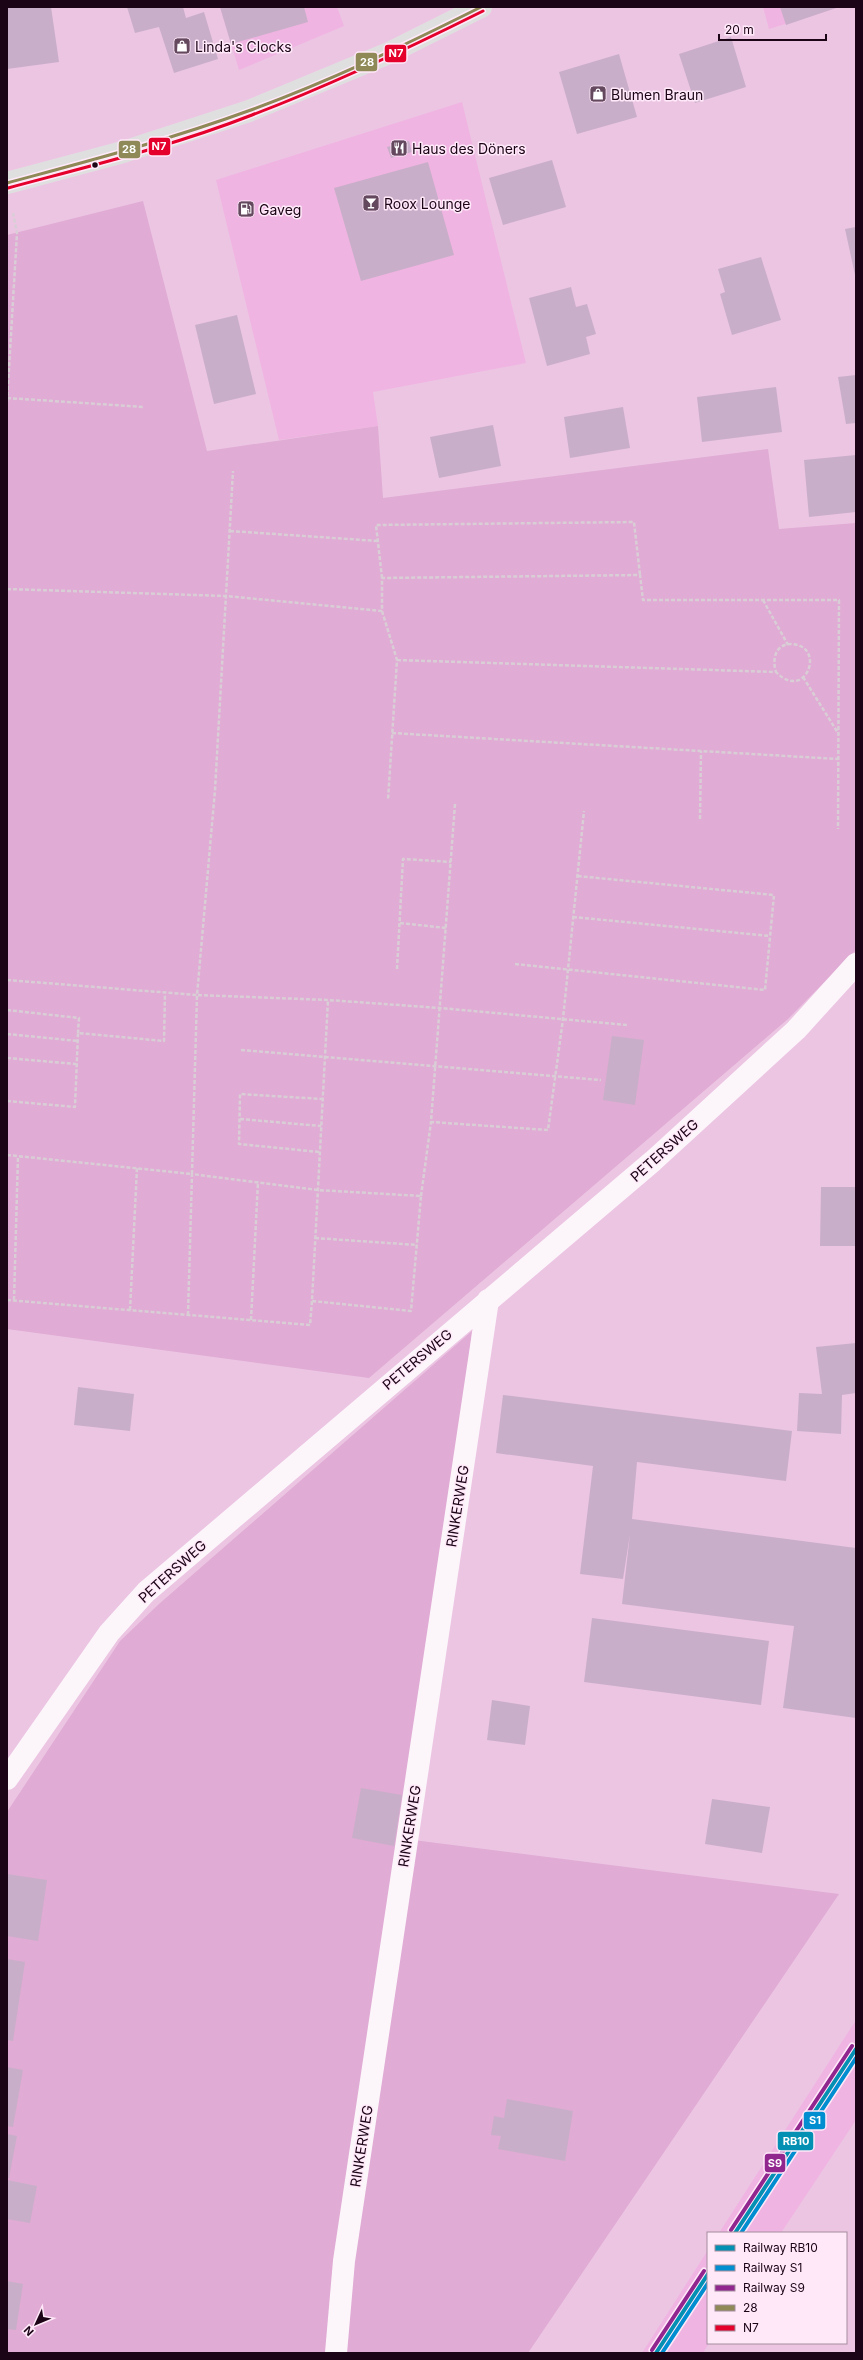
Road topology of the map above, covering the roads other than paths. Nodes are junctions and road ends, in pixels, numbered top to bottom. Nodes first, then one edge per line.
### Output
1 (481, 7) edge
2 (8, 183) edge
3 (856, 964) edge
4 (488, 1300) junction
5 (7, 1779) edge
6 (336, 2353) edge

1 - 2 main road
3 - 4 street, PETERSWEG
4 - 5 street, PETERSWEG
4 - 6 street, RINKERWEG

